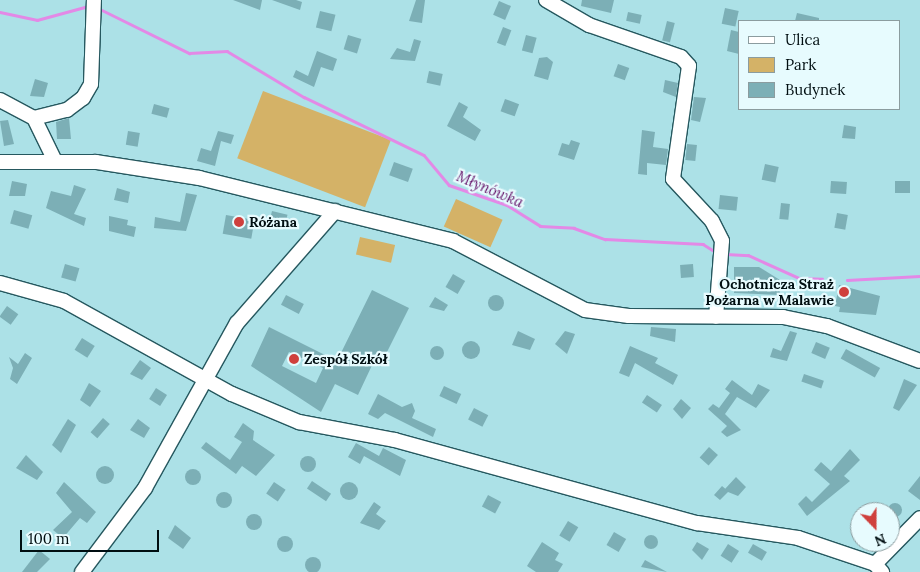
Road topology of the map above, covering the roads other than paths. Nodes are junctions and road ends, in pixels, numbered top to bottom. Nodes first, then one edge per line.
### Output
1 (94, 0) edge
2 (546, 0) edge
3 (0, 100) edge
4 (34, 118) junction
5 (55, 161) junction
6 (0, 162) edge
7 (335, 212) junction
8 (0, 283) edge
9 (716, 317) junction
10 (920, 361) edge
11 (205, 377) junction
12 (920, 518) edge
13 (878, 568) edge
14 (82, 572) edge

1 - 4 street
2 - 9 street
3 - 4 street
4 - 5 street
5 - 6 street
5 - 7 street
7 - 9 street
7 - 11 street
8 - 11 street
9 - 10 street
11 - 13 street
11 - 14 street
12 - 13 street

